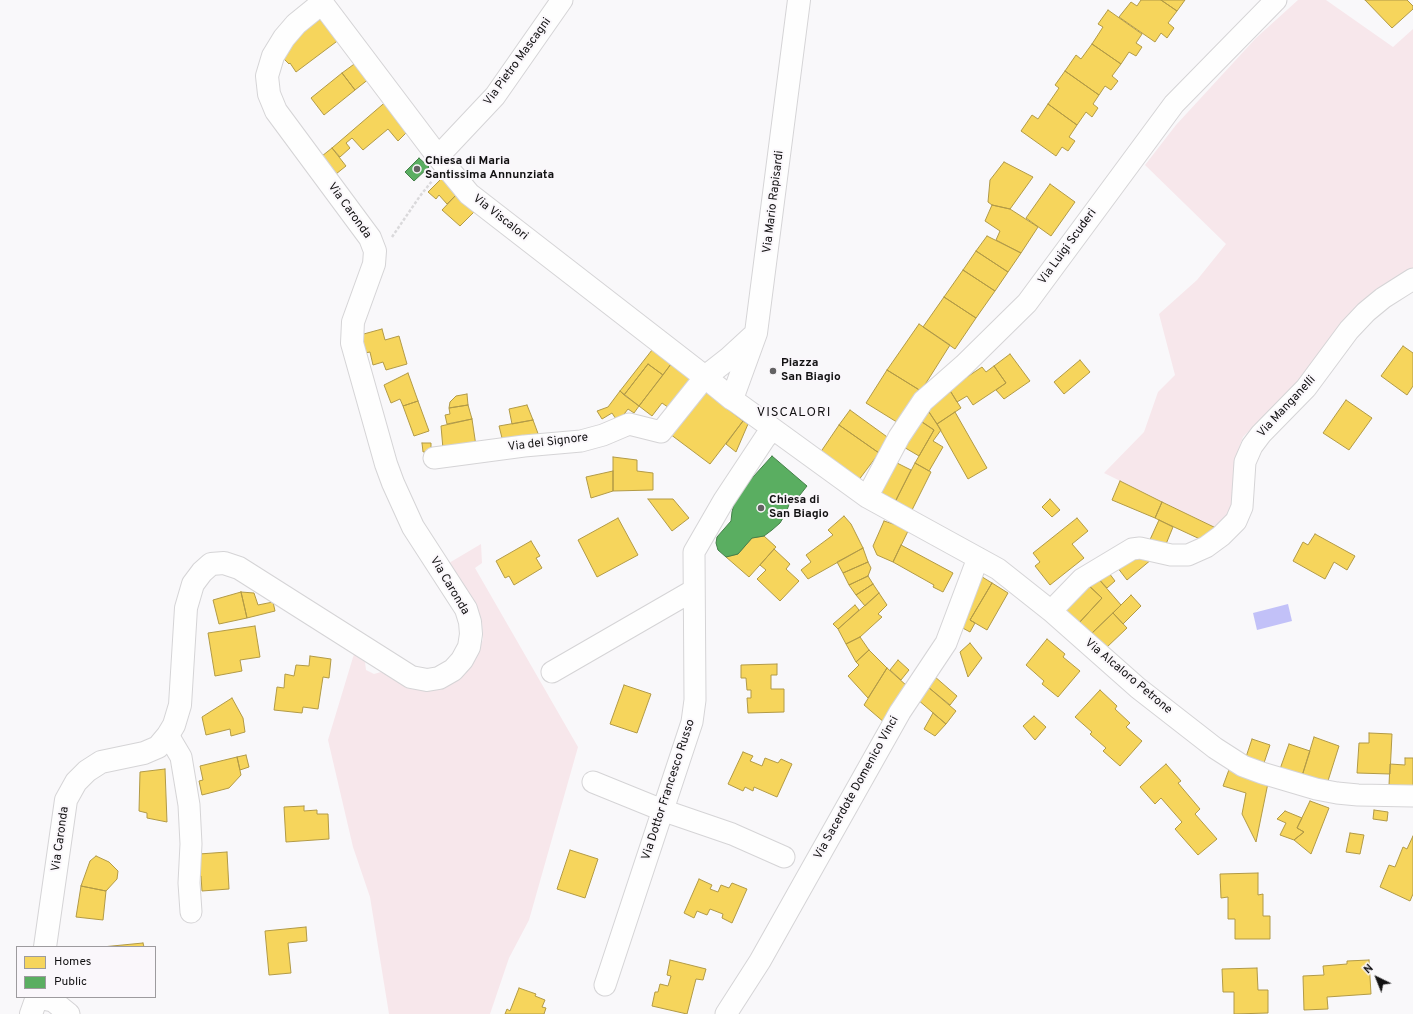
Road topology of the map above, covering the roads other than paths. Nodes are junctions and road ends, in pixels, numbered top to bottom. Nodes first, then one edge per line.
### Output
1 (562, 0) edge
2 (799, 0) edge
3 (1276, 0) edge
4 (321, 2) edge
5 (441, 160) junction
6 (1413, 279) edge
7 (756, 333) junction
8 (705, 377) junction
9 (732, 399) junction
10 (772, 429) junction
11 (434, 458) dead end
12 (867, 497) junction
13 (978, 558) junction
14 (694, 590) junction
15 (1052, 610) junction
16 (552, 672) dead end
17 (168, 735) junction
18 (593, 782) dead end
19 (1413, 796) edge
20 (662, 810) junction
21 (784, 857) dead end
22 (191, 912) dead end
23 (45, 946) edge
24 (605, 985) dead end
25 (34, 1003) edge
26 (69, 1014) edge
27 (726, 1014) edge

1 - 5 street, Via Pietro Mascagni
2 - 7 street, Via Mario Rapisardi
3 - 12 street, Via Luigi Scuderi
4 - 5 street, Via Viscalori
4 - 17 street, Via Caronda
5 - 8 street, Via Viscalori
6 - 15 street, Via Manganelli
7 - 8 street
7 - 9 street, Via Mario Rapisardi
8 - 9 street, Via Viscalori
8 - 11 street, Via del Signore
9 - 10 street, Via Alcaloro Petrone
10 - 12 street, Via Alcaloro Petrone
10 - 14 street, Via Dottor Francesco Russo
12 - 13 street, Via Alcaloro Petrone
13 - 15 street, Via Alcaloro Petrone
13 - 27 street, Via Sacerdote Domenico Vinci
14 - 16 street
14 - 20 street, Via Dottor Francesco Russo
15 - 19 street, Via Alcaloro Petrone
17 - 22 street
17 - 23 street, Via Caronda
18 - 20 street
20 - 21 street
20 - 24 street, Via Dottor Francesco Russo
25 - 26 street

